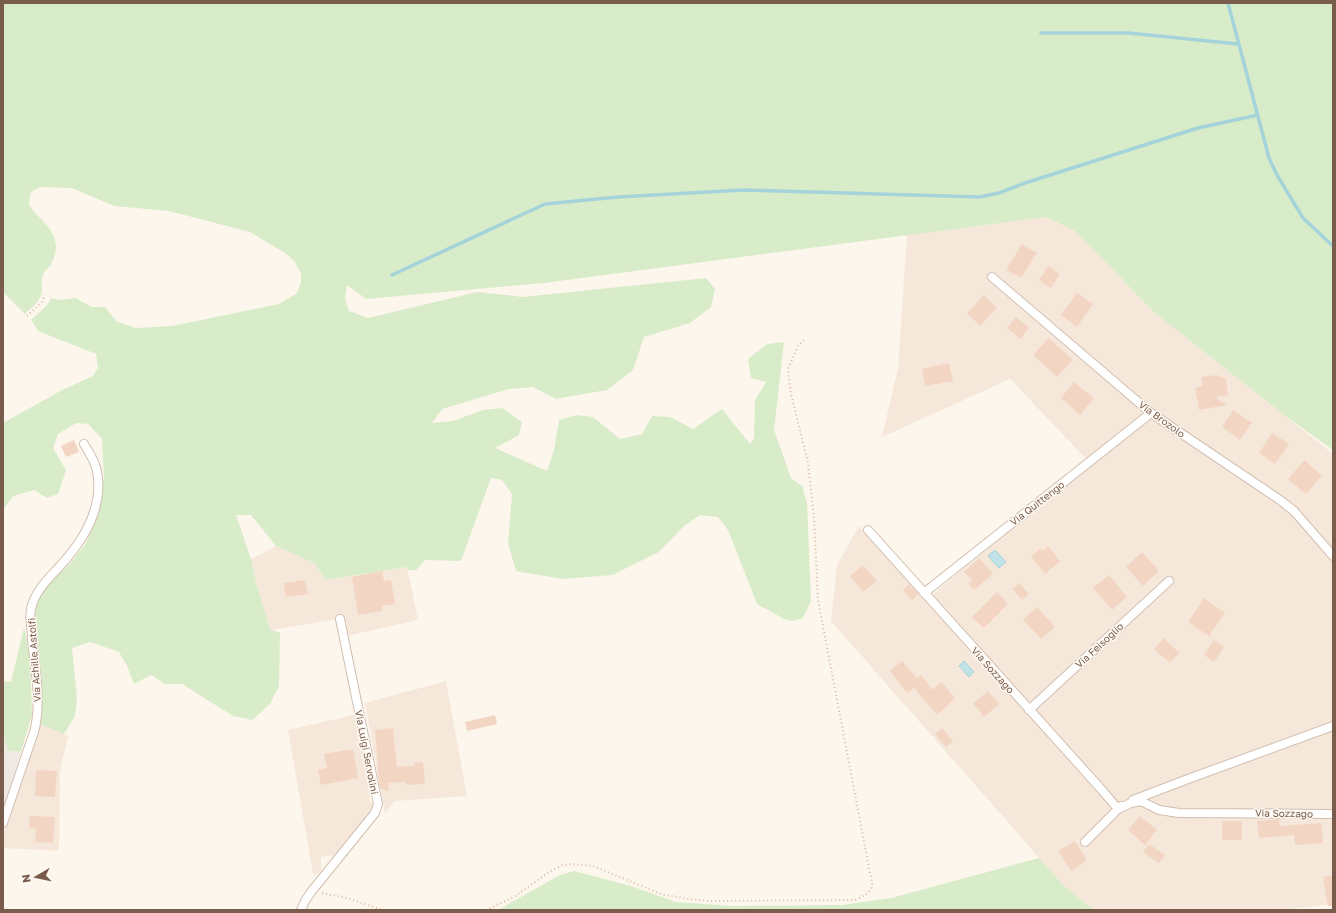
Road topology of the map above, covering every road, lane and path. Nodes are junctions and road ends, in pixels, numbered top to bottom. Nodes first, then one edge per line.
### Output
1 (992, 277) dead end
2 (45, 295) dead end
3 (27, 316) dead end
4 (806, 338) dead end
5 (1151, 413) junction
6 (84, 444) dead end
7 (868, 530) dead end
8 (1333, 556) edge
9 (1169, 581) dead end
10 (924, 593) junction
11 (340, 619) dead end
12 (1029, 710) junction
13 (1333, 726) edge
14 (1118, 809) junction
15 (1333, 814) edge
16 (3, 823) edge
17 (1085, 842) dead end
18 (311, 892) junction
19 (301, 910) edge
20 (383, 910) edge
21 (486, 910) edge

1 - 5 street, Via Brozolo
2 - 3 path
4 - 21 path
5 - 8 street, Via Brozolo
5 - 10 street, Via Quittengo
6 - 16 street, Via Achille Astolfi
7 - 10 street, Via Sozzago
9 - 12 street, Via Feisoglio
10 - 12 street, Via Sozzago
11 - 18 street, Via Luigi Servolini
12 - 14 street, Via Sozzago
13 - 14 street, Via Sozzago
14 - 15 street, Via Sozzago
14 - 17 street, Via Sozzago
18 - 19 street, Via Luigi Servolini
18 - 20 path

